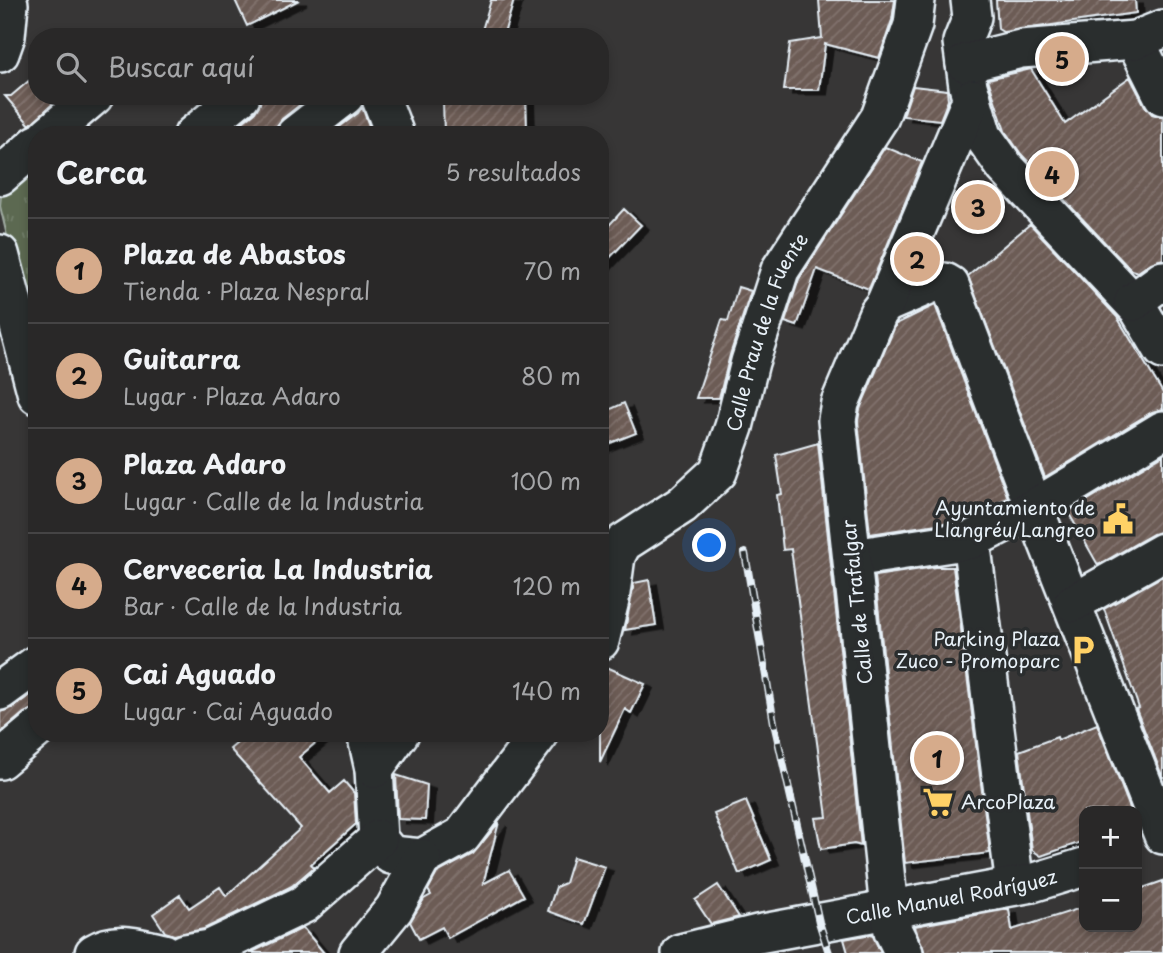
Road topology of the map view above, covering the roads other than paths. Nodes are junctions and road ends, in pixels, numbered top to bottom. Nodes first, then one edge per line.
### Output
1 (7, 0) edge
2 (916, 0) edge
3 (971, 0) edge
4 (1149, 35) edge
5 (0, 53) edge
6 (968, 82) junction
7 (1163, 96) edge
8 (84, 105) edge
9 (230, 105) edge
10 (333, 105) edge
11 (383, 105) edge
12 (61, 126) edge
13 (204, 126) edge
14 (307, 126) edge
15 (389, 126) edge
16 (0, 254) edge
17 (1163, 280) edge
18 (885, 304) junction
19 (1136, 305) junction
20 (1163, 350) edge
21 (28, 361) edge
22 (1163, 430) edge
23 (1034, 508) junction
24 (612, 540) edge
25 (971, 540) junction
26 (1163, 552) edge
27 (853, 558) junction
28 (1073, 603) junction
29 (609, 604) edge
30 (28, 671) edge
31 (0, 691) edge
32 (28, 737) edge
33 (368, 742) edge
34 (394, 742) edge
35 (533, 742) edge
36 (0, 760) edge
37 (374, 769) junction
38 (1163, 835) edge
39 (378, 839) junction
40 (1163, 843) edge
41 (1142, 849) edge
42 (422, 858) junction
43 (1079, 868) edge
44 (1015, 886) junction
45 (889, 909) junction
46 (807, 934) edge
47 (94, 953) edge
48 (164, 953) edge
49 (185, 953) edge
50 (358, 953) edge
51 (681, 953) edge
52 (904, 953) edge

1 - 5 street
2 - 24 street, Calle Prau de la Fuente
3 - 6 street
4 - 6 street
4 - 7 street
6 - 18 street, Calle de Trafalgar
6 - 19 street
8 - 12 street
9 - 13 street
10 - 14 street
11 - 15 street
16 - 21 street
17 - 19 street
18 - 23 street
18 - 27 street, Calle de Trafalgar
19 - 20 street
22 - 23 street
23 - 25 street
23 - 28 street
24 - 29 street, Calle Prau de la Fuente
25 - 27 street
25 - 44 street
26 - 28 street
27 - 45 street, Calle de Trafalgar
28 - 38 street
30 - 31 street
32 - 36 street
33 - 37 street
34 - 37 street
35 - 42 street
37 - 39 street
39 - 42 street
39 - 49 street
40 - 41 street
42 - 50 street
43 - 44 street, Calle Manuel Rodríguez
44 - 45 street, Calle Manuel Rodríguez
45 - 46 street, Calle Manuel Rodríguez
45 - 52 street, Calle de Trafalgar
46 - 51 street, Calle Manuel Rodríguez
47 - 48 street

